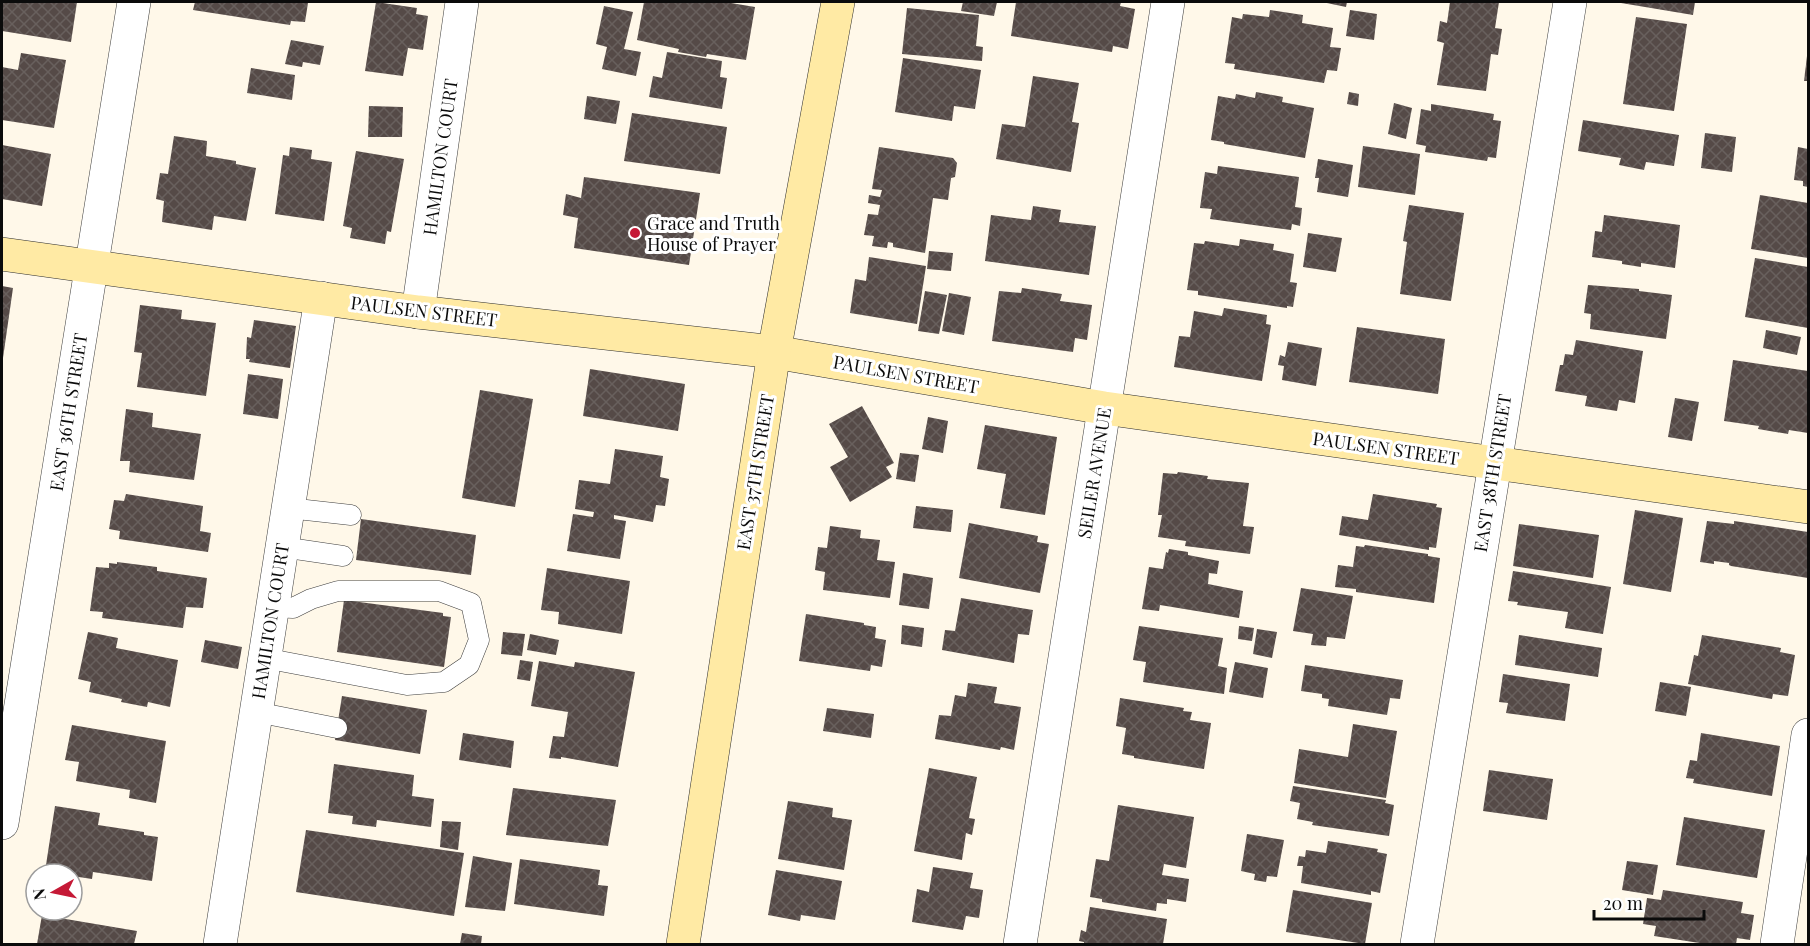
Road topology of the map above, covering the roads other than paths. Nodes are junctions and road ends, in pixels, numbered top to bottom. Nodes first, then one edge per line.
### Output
1 (134, 2) edge
2 (462, 2) edge
3 (838, 2) edge
4 (1168, 2) edge
5 (1570, 2) edge
6 (2, 254) edge
7 (92, 266) junction
8 (321, 298) junction
9 (418, 312) junction
10 (774, 352) junction
11 (1104, 408) junction
12 (1494, 463) junction
13 (1809, 507) edge
14 (288, 508) junction
15 (351, 515) dead end
16 (282, 547) junction
17 (343, 556) dead end
18 (273, 607) junction
19 (264, 658) junction
20 (256, 712) junction
21 (337, 728) dead end
22 (1809, 735) edge
23 (2, 823) edge
24 (220, 945) edge
25 (683, 945) edge
26 (1020, 945) edge
27 (1417, 945) edge
28 (1777, 945) edge

1 - 7 street, EAST 36TH STREET
2 - 9 street, HAMILTON COURT
3 - 10 street, EAST 37TH STREET
4 - 11 street, SEILER AVENUE
5 - 12 street, EAST 38TH STREET
6 - 7 street, PAULSEN STREET
7 - 8 street, PAULSEN STREET
7 - 23 street, EAST 36TH STREET
8 - 9 street, PAULSEN STREET
8 - 14 street, HAMILTON COURT
9 - 10 street, PAULSEN STREET
10 - 11 street, PAULSEN STREET
10 - 25 street, EAST 37TH STREET
11 - 12 street, PAULSEN STREET
11 - 26 street, SEILER AVENUE
12 - 13 street, PAULSEN STREET
12 - 27 street, EAST 38TH STREET
14 - 15 lane
14 - 16 street, HAMILTON COURT
16 - 17 lane
16 - 18 street, HAMILTON COURT
18 - 19 street, HAMILTON COURT
18 - 19 lane
19 - 20 street, HAMILTON COURT
20 - 21 lane
20 - 24 street, HAMILTON COURT
22 - 28 street

